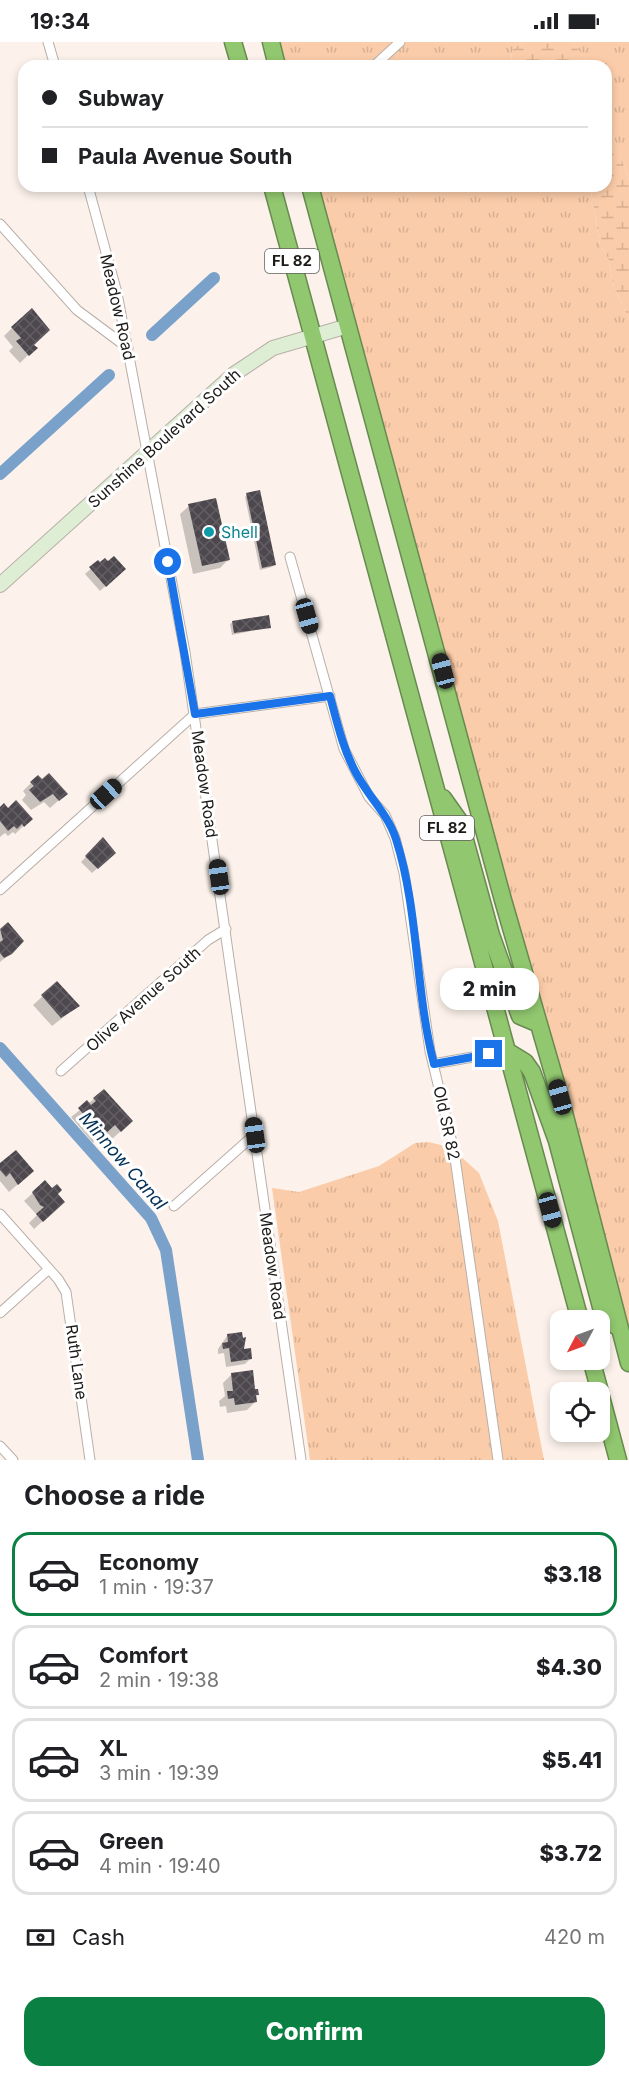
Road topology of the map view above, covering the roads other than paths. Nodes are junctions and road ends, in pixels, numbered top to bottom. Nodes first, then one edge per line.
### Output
1 (48, 42) edge
2 (233, 42) edge
3 (271, 42) edge
4 (400, 42) edge
5 (53, 60) edge
6 (238, 60) edge
7 (276, 60) edge
8 (380, 60) edge
9 (89, 192) edge
10 (274, 192) edge
11 (312, 192) edge
12 (0, 224) edge
13 (348, 326) junction
14 (312, 337) junction
15 (128, 348) junction
16 (148, 452) junction
17 (290, 557) dead end
18 (0, 585) edge
19 (330, 696) junction
20 (195, 714) junction
21 (437, 790) junction
22 (0, 890) edge
23 (226, 929) junction
24 (539, 1024) junction
25 (507, 1051) junction
26 (434, 1064) junction
27 (62, 1071) dead end
28 (255, 1135) junction
29 (174, 1206) dead end
30 (0, 1214) edge
31 (49, 1269) junction
32 (577, 1310) edge
33 (0, 1313) edge
34 (620, 1331) junction
35 (629, 1363) edge
36 (610, 1430) edge
37 (0, 1446) edge
38 (13, 1460) edge
39 (90, 1460) edge
40 (301, 1460) edge
41 (498, 1460) edge
42 (618, 1460) edge

1 - 5 street
2 - 6 highway
3 - 7 highway
4 - 8 street
9 - 15 street, Meadow Road
10 - 14 highway, FL 82
11 - 13 highway, FL 82
12 - 15 street
13 - 14 street, Sunshine Boulevard South
13 - 24 highway, FL 82
14 - 16 street, Sunshine Boulevard South
14 - 21 highway, FL 82
15 - 16 street, Meadow Road
16 - 18 street, Sunshine Boulevard South
16 - 20 street, Meadow Road
17 - 19 street, Old SR 82
19 - 20 street
19 - 26 street, Old SR 82
20 - 22 street
20 - 23 street, Meadow Road
21 - 24 highway
21 - 25 highway, FL 82
23 - 27 street, Olive Avenue South
23 - 28 street, Meadow Road
24 - 34 highway, FL 82
25 - 26 street
25 - 32 highway, FL 82
25 - 34 highway
26 - 41 street, Old SR 82
28 - 29 street
28 - 40 street, Meadow Road
30 - 31 street, Ruth Lane
31 - 33 street
31 - 39 street, Ruth Lane
34 - 35 highway, FL 82
36 - 42 highway
37 - 38 street

